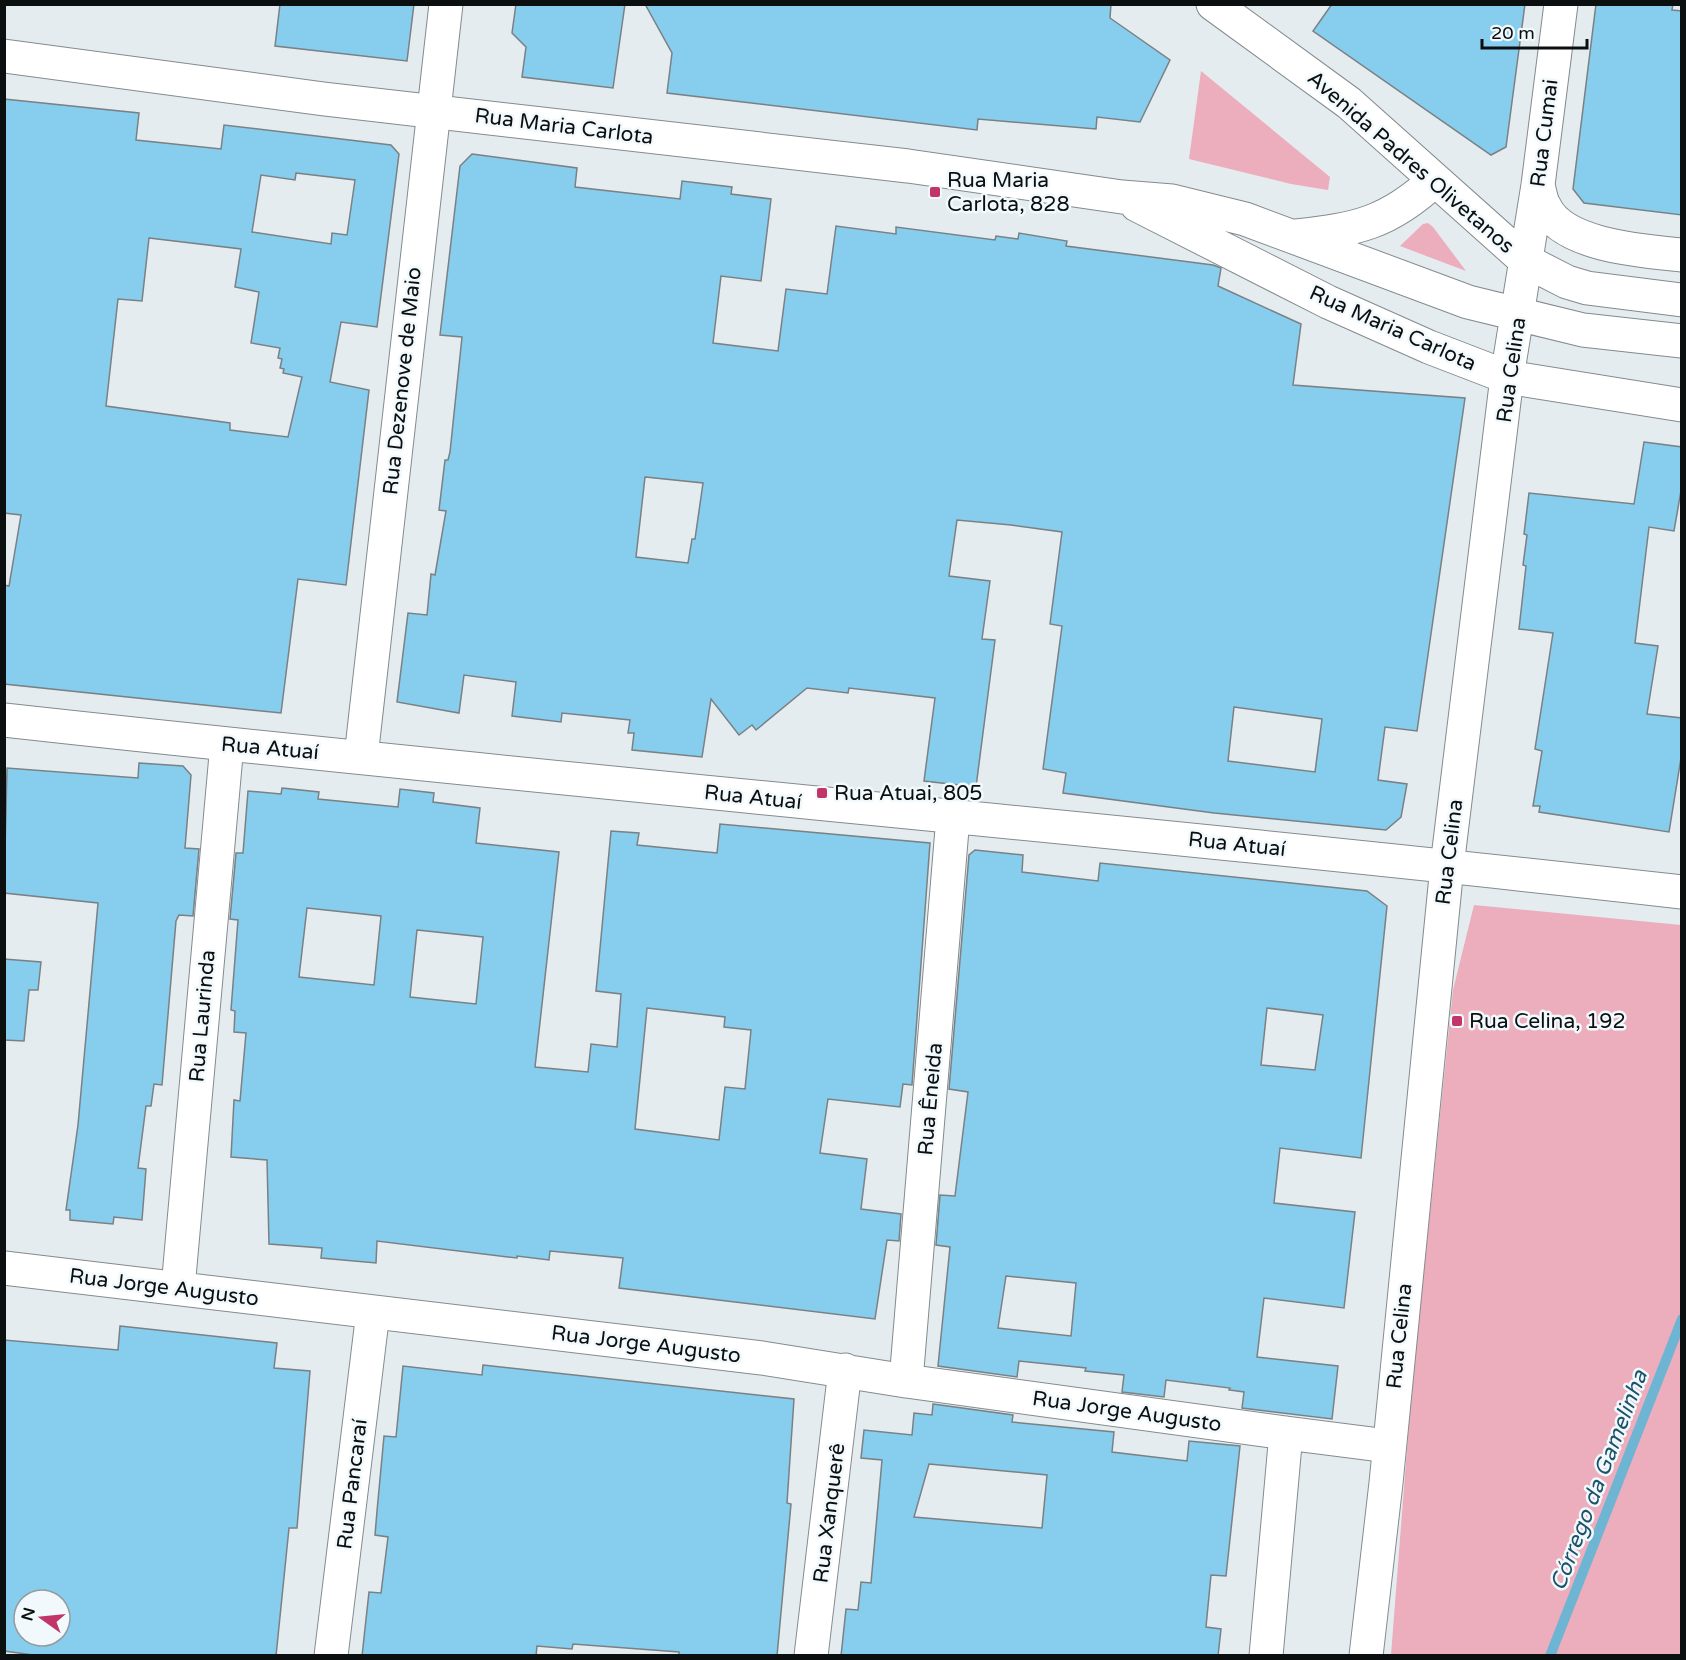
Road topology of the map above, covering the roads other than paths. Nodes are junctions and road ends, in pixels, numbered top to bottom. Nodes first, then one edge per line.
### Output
1 (446, 4) edge
2 (1213, 4) edge
3 (1561, 4) edge
4 (4, 56) edge
5 (433, 111) junction
6 (1435, 180) junction
7 (1538, 185) junction
8 (1122, 197) junction
9 (1294, 236) junction
10 (1682, 255) edge
11 (1526, 261) junction
12 (1682, 300) edge
13 (1519, 316) junction
14 (1682, 341) edge
15 (1507, 377) junction
16 (1682, 405) edge
17 (4, 720) edge
18 (227, 744) junction
19 (361, 757) junction
20 (953, 817) junction
21 (1447, 866) junction
22 (1682, 892) edge
23 (4, 1268) edge
24 (178, 1288) junction
25 (373, 1312) junction
26 (845, 1370) junction
27 (906, 1381) junction
28 (1286, 1433) junction
29 (1388, 1446) junction
30 (331, 1656) edge
31 (811, 1656) edge
32 (1266, 1656) edge
33 (1366, 1656) edge

1 - 5 street, Rua Dezenove de Maio
2 - 6 street, Avenida Padres Olivetanos
3 - 7 street, Rua Cumai
4 - 5 street, Rua Maria Carlota
5 - 8 street, Rua Maria Carlota
5 - 19 street, Rua Dezenove de Maio
6 - 9 street
6 - 11 street, Avenida Padres Olivetanos
7 - 10 street
7 - 11 street, Rua Cumai
8 - 9 street, Rua Maria Carlota
8 - 15 street, Rua Maria Carlota
9 - 13 street, Rua Maria Carlota
11 - 12 street, Avenida Padres Olivetanos
11 - 13 street, Rua Celina
13 - 14 street, Rua Maria Carlota
13 - 15 street, Rua Celina
15 - 16 street, Rua Maria Carlota
15 - 21 street, Rua Celina
17 - 18 street, Rua Atuaí
18 - 19 street, Rua Atuaí
18 - 24 street, Rua Laurinda
19 - 20 street, Rua Atuaí
20 - 21 street, Rua Atuaí
20 - 27 street, Rua Êneida
21 - 22 street, Rua Atuaí
21 - 29 street, Rua Celina
23 - 24 street, Rua Jorge Augusto
24 - 25 street, Rua Jorge Augusto
25 - 26 street, Rua Jorge Augusto
25 - 30 street, Rua Pancaraí
26 - 27 street, Rua Jorge Augusto
26 - 31 street, Rua Xanquerê
27 - 28 street, Rua Jorge Augusto
28 - 29 street
28 - 32 street
29 - 33 street, Rua Celina

